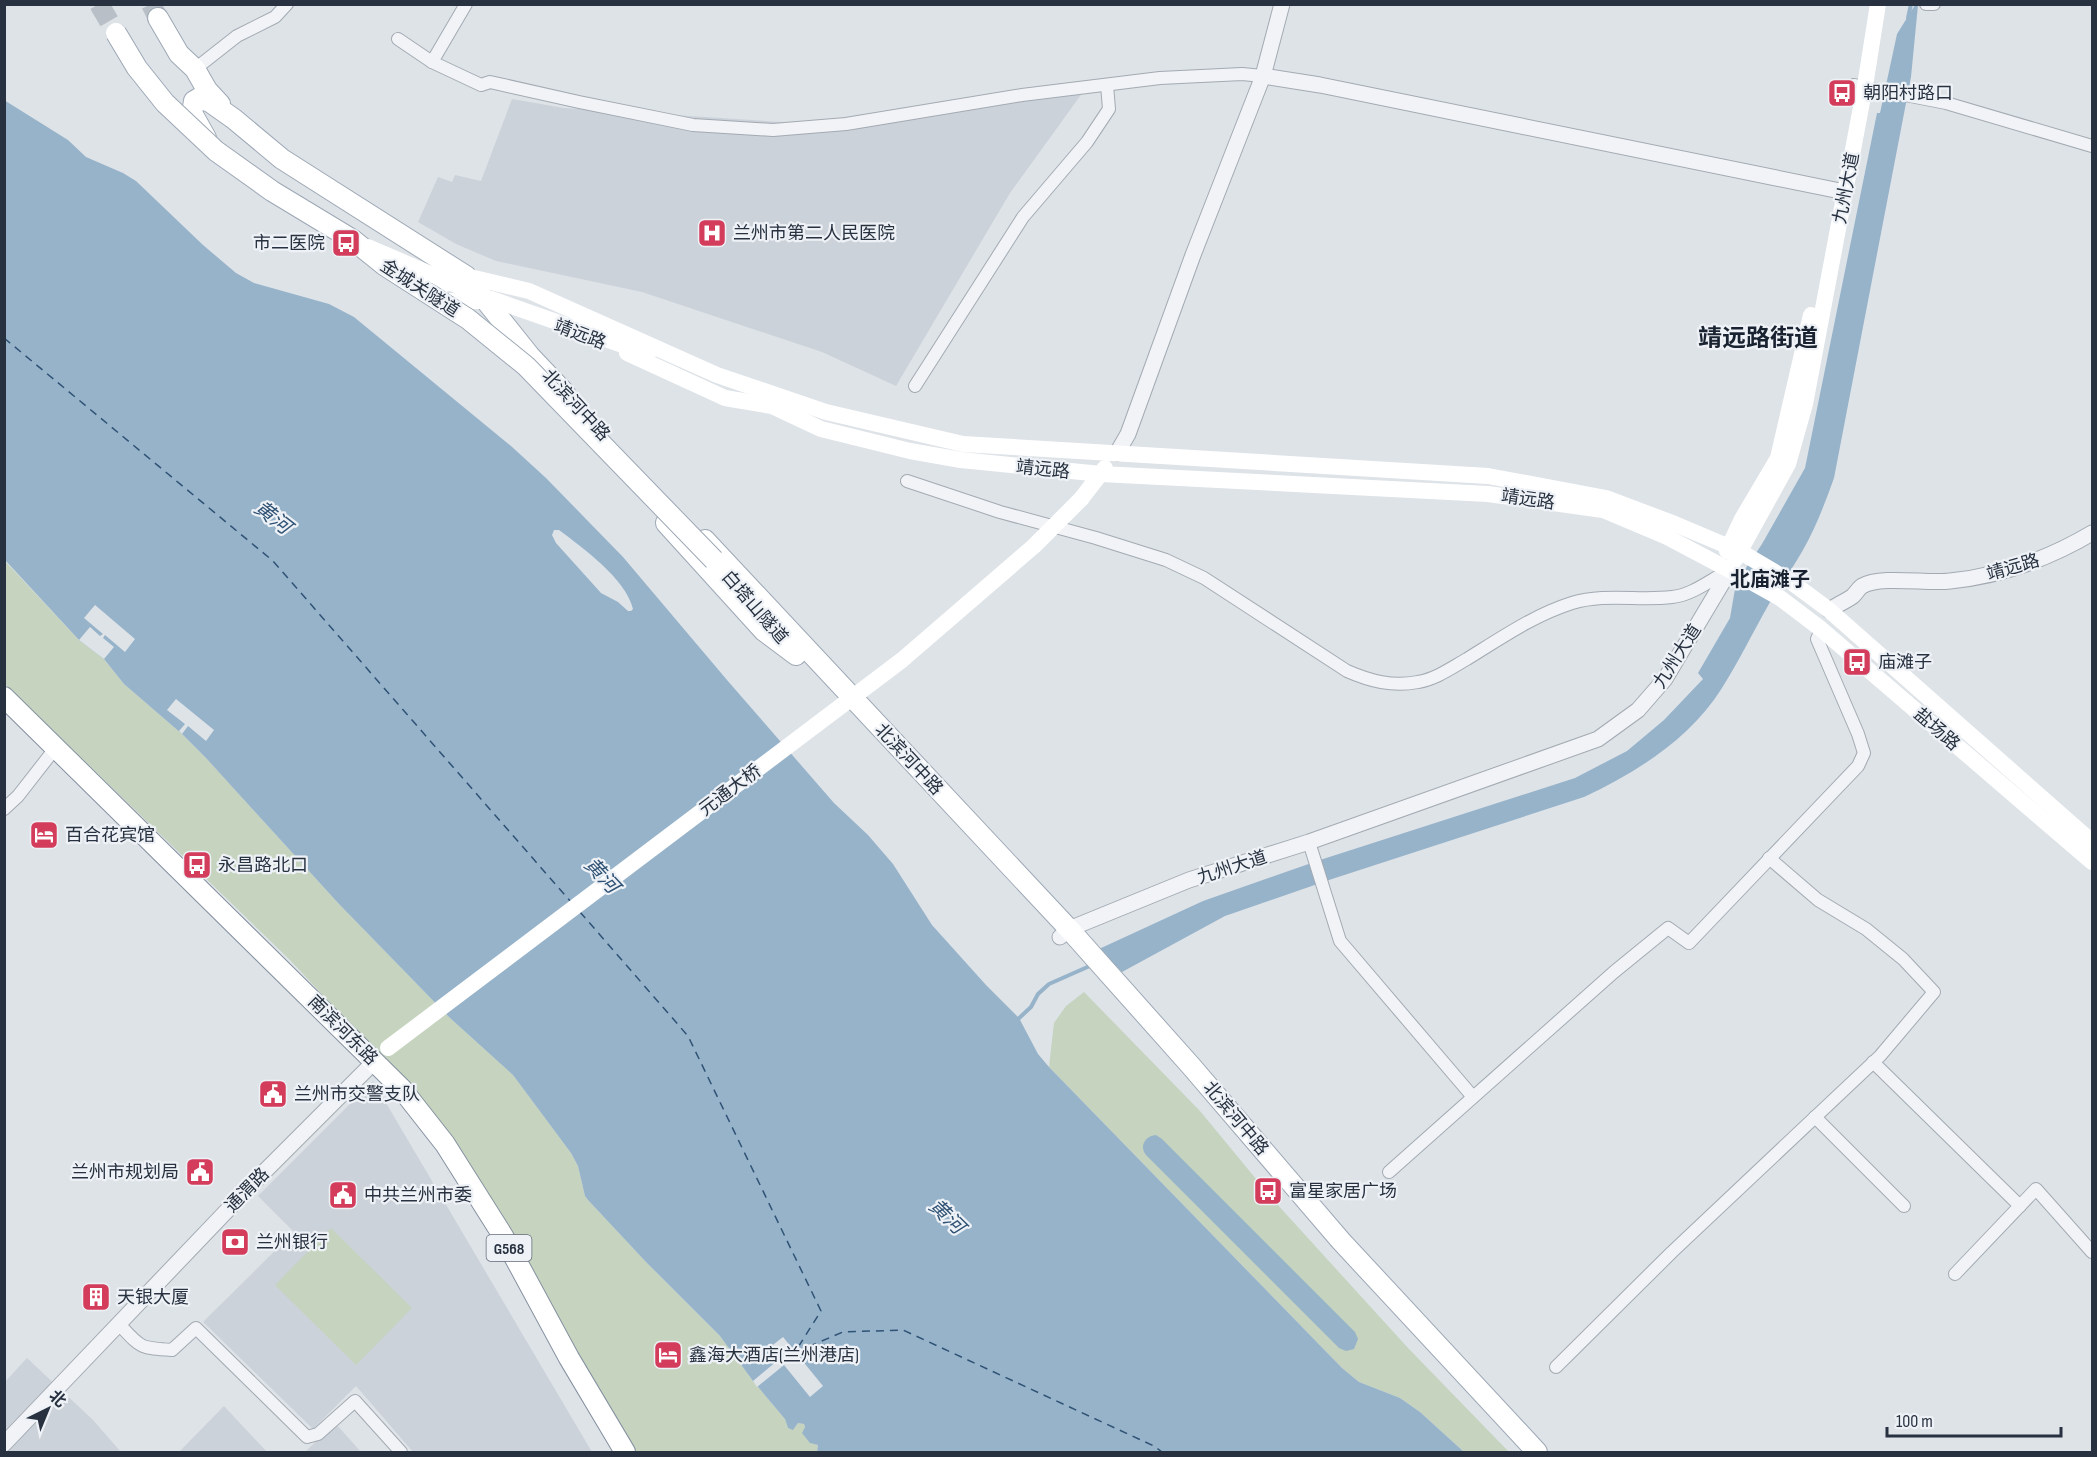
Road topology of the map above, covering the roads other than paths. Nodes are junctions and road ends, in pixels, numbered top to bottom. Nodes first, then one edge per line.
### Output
1 (287, 4) edge
2 (466, 4) edge
3 (1282, 4) edge
4 (1870, 4) edge
5 (1878, 4) edge
6 (1926, 4) edge
7 (1934, 4) edge
8 (158, 18) tunnel mouth
9 (116, 33) tunnel mouth
10 (398, 39) dead end
11 (432, 62) junction
12 (195, 69) junction
13 (1263, 76) junction
14 (1107, 86) junction
15 (1866, 86) junction
16 (234, 119) junction
17 (2092, 146) edge
18 (1840, 191) junction
19 (353, 240) junction
20 (466, 276) junction
21 (437, 296) junction
22 (488, 301) junction
23 (915, 386) dead end
24 (772, 406) junction
25 (1117, 453) junction
26 (1101, 474) junction
27 (907, 481) dead end
28 (2092, 533) edge
29 (1738, 552) junction
30 (714, 560) joint
31 (1729, 569) junction
32 (1790, 581) joint
33 (1780, 598) joint
34 (1829, 610) junction
35 (1821, 629) junction
36 (796, 655) junction
37 (4, 697) edge
38 (4, 711) edge
39 (50, 755) junction
40 (4, 809) edge
41 (2092, 842) edge
42 (1310, 847) junction
43 (1769, 858) junction
44 (2092, 862) edge
45 (1065, 933) junction
46 (1102, 976) junction
47 (377, 1059) junction
48 (1873, 1062) junction
49 (1473, 1097) junction
50 (1815, 1117) junction
51 (1389, 1172) dead end
52 (1904, 1206) dead end
53 (2020, 1206) junction
54 (2092, 1252) edge
55 (1955, 1275) dead end
56 (119, 1324) junction
57 (1556, 1367) dead end
58 (4, 1444) edge
59 (401, 1452) edge
60 (614, 1452) edge
61 (625, 1452) edge
62 (1522, 1452) edge
63 (1537, 1452) edge

1 - 12 street
2 - 11 street
3 - 13 street
4 - 15 main road
5 - 15 main road, 九州大道
6 - 7 street
8 - 12 main road
9 - 19 main road, 金城关隧道, bridge
10 - 11 street
11 - 14 street
12 - 16 main road
13 - 14 street
13 - 18 street
13 - 25 street
14 - 23 street
15 - 17 street
15 - 18 main road, 九州大道
16 - 20 main road, 北滨河中路
16 - 21 main road
18 - 29 main road, 九州大道
19 - 24 main road, bridge
19 - 30 main road, 金城关隧道, bridge
20 - 21 main road
20 - 22 main road, 北滨河中路
20 - 25 main road, 靖远路
21 - 22 main road, 靖远路
21 - 36 main road
22 - 24 main road, 靖远路
22 - 45 main road, 北滨河中路
24 - 26 main road, 靖远路
25 - 26 main road, 元通大桥
25 - 29 main road, 靖远路
26 - 31 main road, 靖远路
26 - 47 main road, 元通大桥, bridge
27 - 31 street
28 - 34 street, 靖远路
29 - 31 main road, 九州大道
29 - 32 main road, 靖远路
30 - 36 main road, 白塔山隧道
31 - 33 main road, 靖远路
31 - 42 street, 九州大道
32 - 34 main road, 盐场路
33 - 35 main road, 盐场路
34 - 41 main road, 盐场路
35 - 43 street
35 - 44 main road, 盐场路
36 - 45 main road, 北滨河中路
37 - 47 main road, 南滨河东路 / G568
38 - 39 main road, 南滨河东路 / G568
39 - 40 street
39 - 47 main road, 南滨河东路 / G568
42 - 45 street, 九州大道
42 - 49 street
43 - 48 street
43 - 49 street
45 - 46 main road, 北滨河中路
46 - 62 main road, 北滨河中路
46 - 63 main road, 北滨河中路
47 - 56 street, 通渭路
47 - 60 main road, 南滨河东路 / G568
47 - 61 main road, 南滨河东路 / G568
48 - 50 street
48 - 53 street
49 - 51 street
50 - 52 street
50 - 57 street
53 - 54 street
53 - 55 street
56 - 58 street, 通渭路
56 - 59 street

